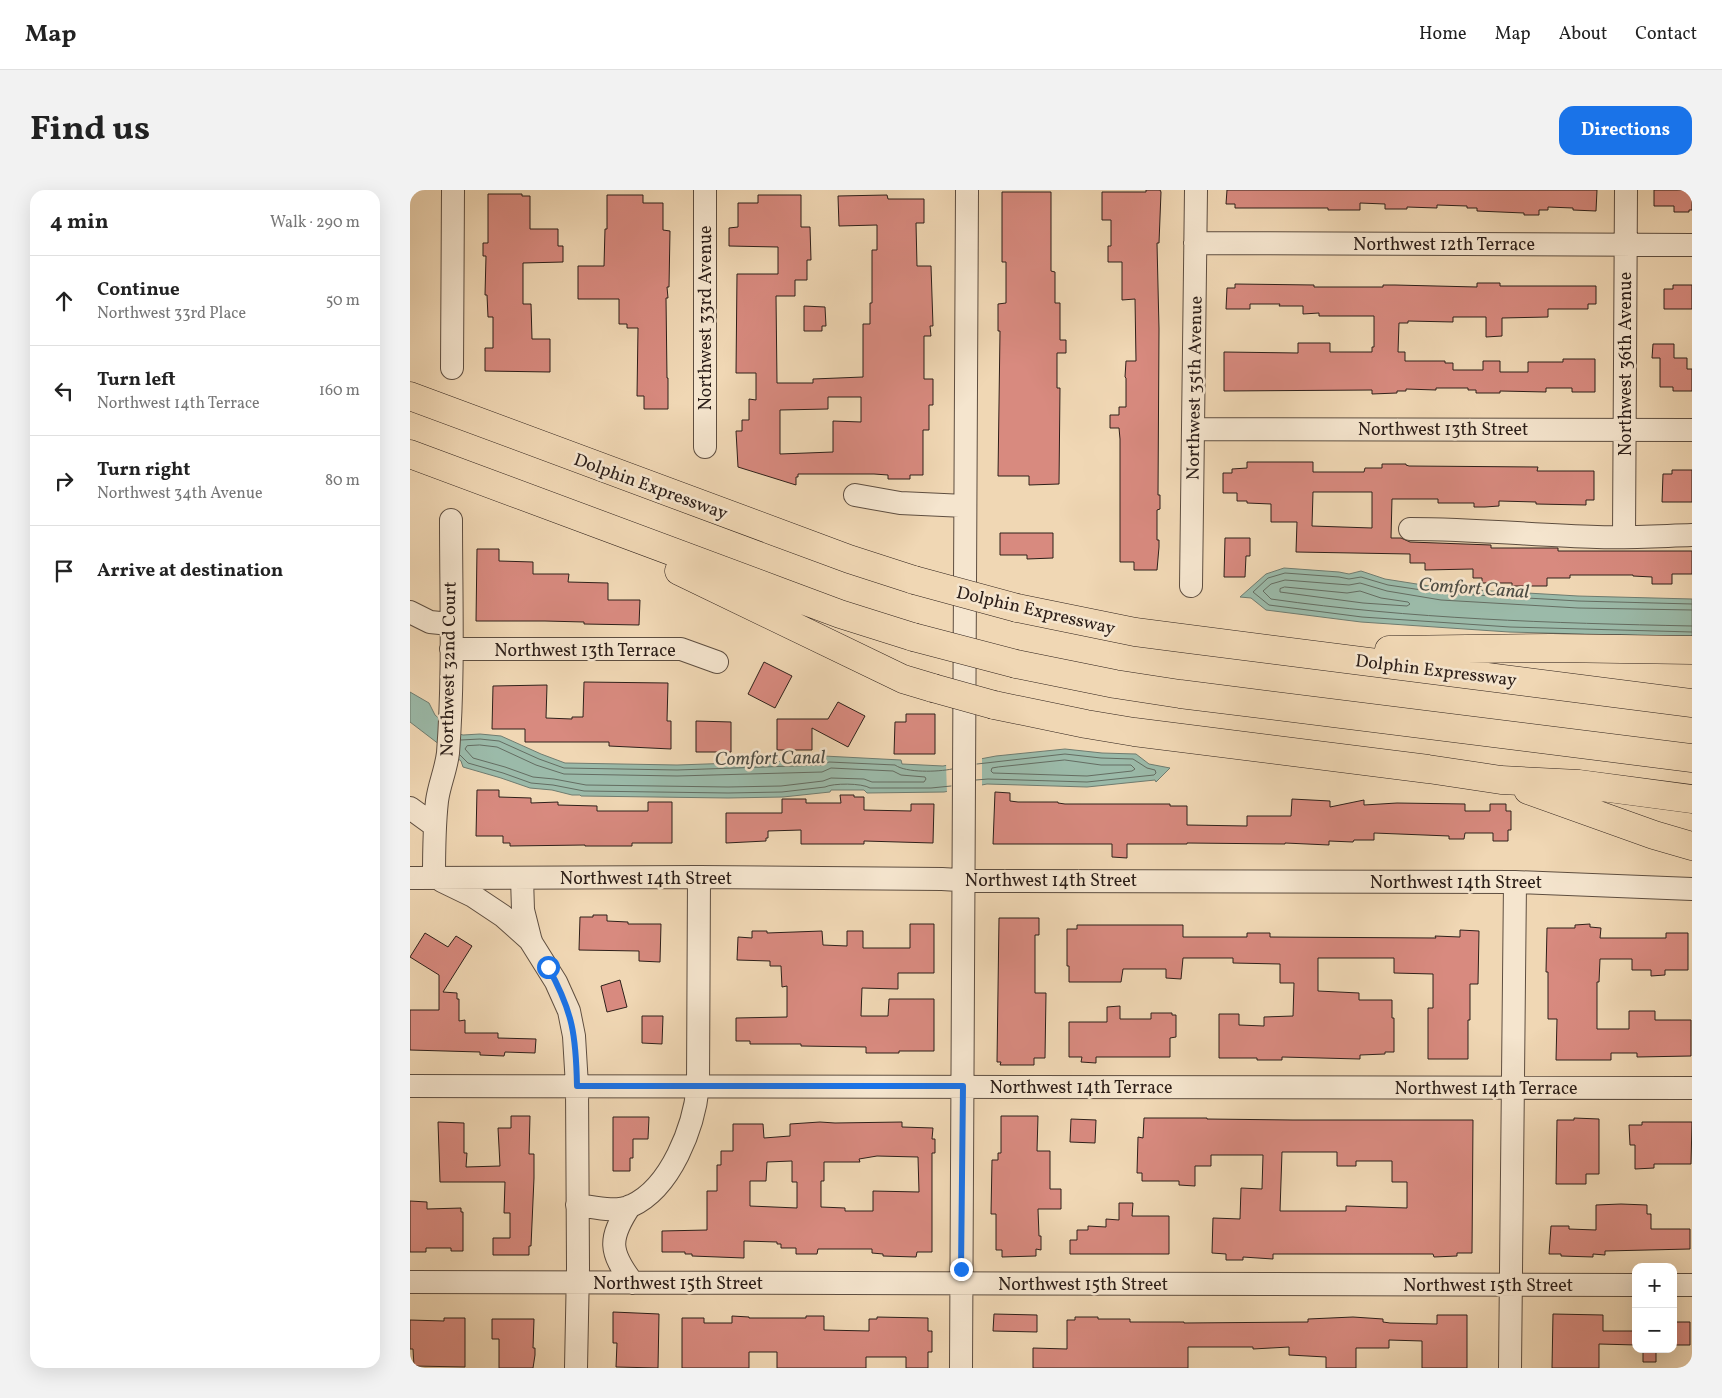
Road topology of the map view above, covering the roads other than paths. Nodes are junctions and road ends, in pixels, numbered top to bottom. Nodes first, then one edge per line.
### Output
1 (453, 190) edge
2 (705, 190) edge
3 (967, 190) edge
4 (1196, 190) edge
5 (1626, 190) edge
6 (1195, 243) junction
7 (1626, 245) junction
8 (1692, 245) edge
9 (452, 368) dead end
10 (410, 396) edge
11 (1193, 429) junction
12 (1625, 429) junction
13 (1692, 430) edge
14 (705, 447) dead end
15 (410, 454) edge
16 (520, 495) junction
17 (854, 496) dead end
18 (965, 506) junction
19 (451, 520) dead end
20 (1410, 529) dead end
21 (1692, 535) edge
22 (1624, 537) junction
23 (1191, 586) dead end
24 (410, 612) edge
25 (450, 624) junction
26 (450, 649) junction
27 (1692, 650) edge
28 (1285, 651) junction
29 (718, 662) dead end
30 (1692, 702) edge
31 (1692, 758) edge
32 (1501, 780) junction
33 (1692, 800) edge
34 (410, 808) edge
35 (435, 826) junction
36 (1692, 846) edge
37 (700, 877) junction
38 (410, 878) edge
39 (434, 878) junction
40 (522, 878) junction
41 (963, 880) junction
42 (1514, 882) junction
43 (1692, 889) edge
44 (531, 942) junction
45 (410, 1086) edge
46 (577, 1086) junction
47 (698, 1086) junction
48 (963, 1086) junction
49 (1692, 1088) edge
50 (1512, 1089) junction
51 (577, 1205) junction
52 (630, 1206) junction
53 (410, 1282) edge
54 (578, 1282) junction
55 (633, 1283) junction
56 (961, 1284) junction
57 (1510, 1285) junction
58 (1632, 1285) edge
59 (1677, 1285) edge
60 (1692, 1285) edge
61 (576, 1368) edge
62 (961, 1368) edge
63 (1510, 1368) edge

1 - 9 street
2 - 14 street, Northwest 33rd Avenue
3 - 18 street
4 - 6 street, Northwest 35th Avenue
5 - 7 street, Northwest 36th Avenue
6 - 7 street, Northwest 12th Terrace
6 - 11 street, Northwest 35th Avenue
7 - 8 street, Northwest 12th Terrace
7 - 12 street, Northwest 36th Avenue
10 - 28 highway, Dolphin Expressway, bridge
11 - 12 street, Northwest 13th Street
11 - 23 street, Northwest 35th Avenue
12 - 13 street, Northwest 13th Street
12 - 22 street, Northwest 36th Avenue
15 - 16 highway
16 - 31 highway, bridge
16 - 32 highway, bridge
17 - 18 street
18 - 41 street
19 - 25 street, Northwest 32nd Court
20 - 22 street
21 - 22 street
24 - 25 street
25 - 26 street, Northwest 32nd Court
26 - 29 street, Northwest 13th Terrace
26 - 35 street, Northwest 32nd Court
27 - 28 highway
28 - 30 highway, Dolphin Expressway
32 - 33 highway
32 - 36 highway
34 - 35 street
35 - 39 street, Northwest 32nd Court
37 - 40 street, Northwest 14th Street
37 - 41 street, Northwest 14th Street
37 - 47 street
38 - 39 street, Northwest 14th Street
39 - 40 street, Northwest 14th Street
39 - 44 street
40 - 44 street
41 - 42 street, Northwest 14th Street
41 - 48 street
42 - 43 street, Northwest 14th Street
42 - 50 street
44 - 46 street
45 - 46 street, Northwest 14th Terrace
46 - 47 street, Northwest 14th Terrace
46 - 51 street
47 - 48 street, Northwest 14th Terrace
47 - 52 street
48 - 50 street, Northwest 14th Terrace
48 - 56 street
49 - 50 street, Northwest 14th Terrace
50 - 57 street
51 - 52 street
51 - 54 street
52 - 55 street
53 - 54 street, Northwest 15th Street
54 - 55 street, Northwest 15th Street
54 - 61 street
55 - 56 street, Northwest 15th Street
56 - 57 street, Northwest 15th Street
56 - 62 street
57 - 58 street, Northwest 15th Street
57 - 63 street
59 - 60 street

